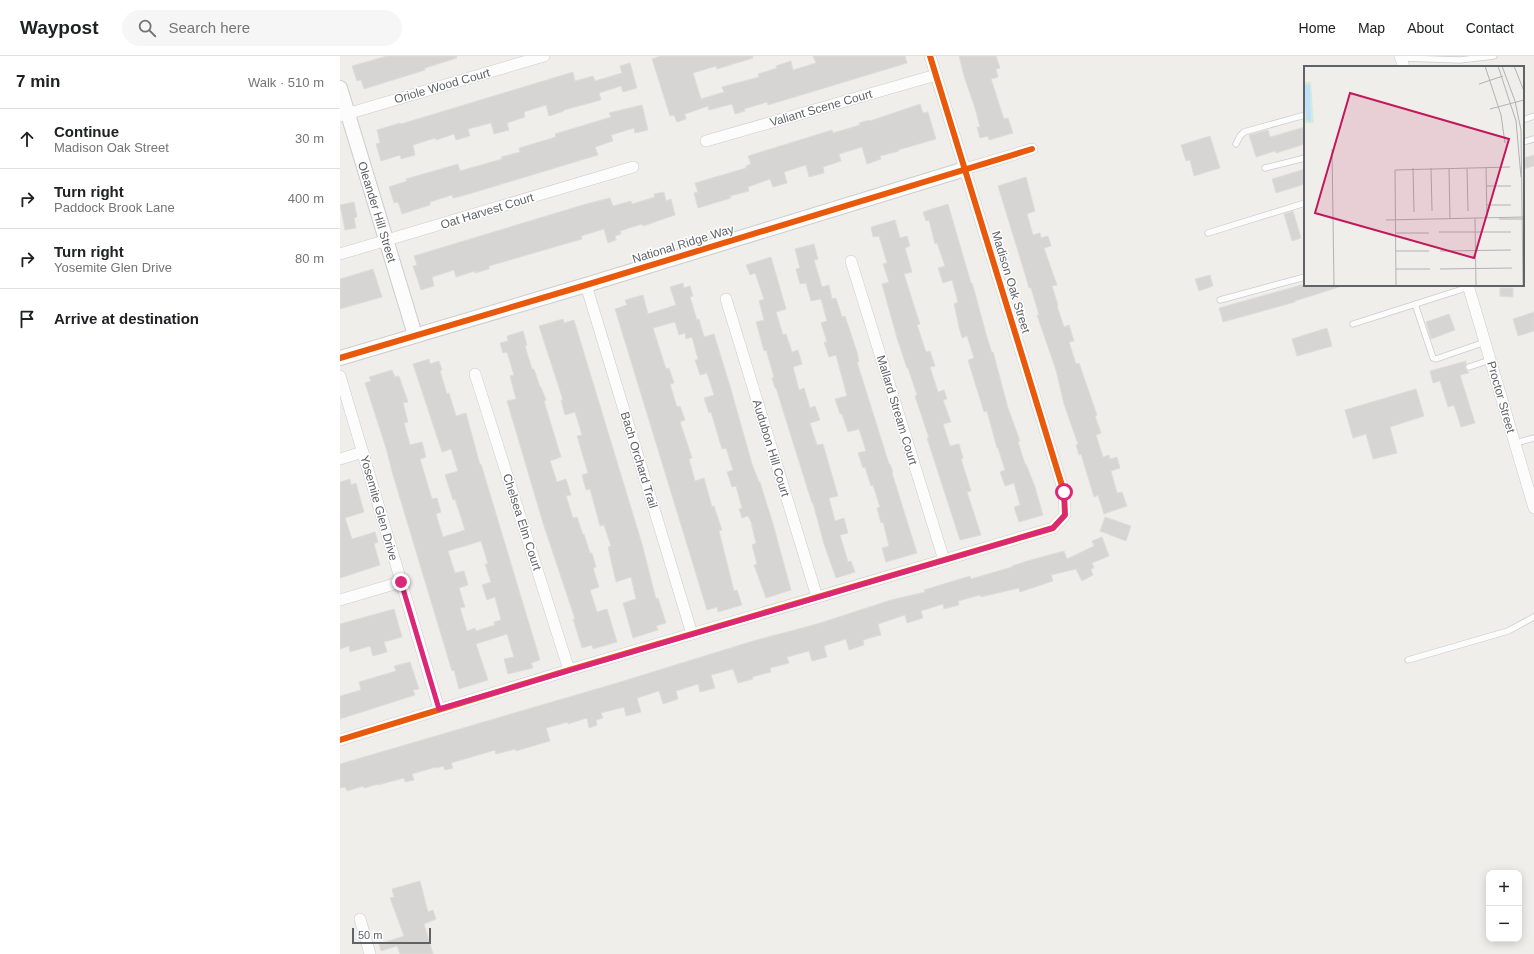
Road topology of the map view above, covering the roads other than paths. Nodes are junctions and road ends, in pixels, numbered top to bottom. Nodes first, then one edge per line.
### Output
1 (544, 56) edge
2 (930, 56) edge
3 (1494, 56) edge
4 (1402, 60) edge
5 (936, 75) junction
6 (340, 88) edge
7 (344, 115) edge
8 (1304, 115) edge
9 (1534, 116) edge
10 (1524, 120) edge
11 (1534, 139) edge
12 (706, 140) dead end
13 (1524, 142) edge
14 (1236, 144) dead end
15 (1032, 149) dead end
16 (1304, 158) edge
17 (633, 167) dead end
18 (1265, 168) dead end
19 (965, 169) junction
20 (1304, 203) edge
21 (1208, 232) dead end
22 (386, 241) junction
23 (340, 254) edge
24 (851, 261) dead end
25 (1304, 277) edge
26 (586, 285) junction
27 (1468, 286) edge
28 (726, 299) dead end
29 (1220, 300) dead end
30 (1416, 304) junction
31 (1353, 324) dead end
32 (415, 336) junction
33 (1485, 342) junction
34 (340, 358) edge
35 (1490, 360) junction
36 (1469, 367) dead end
37 (475, 374) dead end
38 (340, 376) edge
39 (1534, 438) edge
40 (1515, 443) junction
41 (363, 452) junction
42 (340, 459) edge
43 (1532, 494) edge
44 (1534, 508) edge
45 (944, 560) junction
46 (401, 582) junction
47 (817, 597) junction
48 (340, 600) edge
49 (1534, 617) edge
50 (692, 634) junction
51 (1408, 660) dead end
52 (569, 670) junction
53 (439, 709) junction
54 (340, 740) edge
55 (360, 919) dead end
56 (370, 954) edge

1 - 7 street, Oriole Wood Court
2 - 5 street, Madison Oak Street
3 - 4 lane
5 - 12 street, Valiant Scene Court
5 - 19 street, Madison Oak Street
6 - 7 street, Oleander Hill Street
7 - 22 street, Oleander Hill Street
8 - 14 lane
9 - 10 lane
11 - 13 lane
15 - 19 street, National Ridge Way
16 - 18 lane
17 - 22 street, Oat Harvest Court
19 - 26 street, National Ridge Way
19 - 45 street, Madison Oak Street
20 - 21 lane
22 - 23 street, Oat Harvest Court
22 - 32 street, Oleander Hill Street
24 - 45 street, Mallard Stream Court
25 - 29 lane
26 - 32 street, National Ridge Way
26 - 50 street, Bach Orchard Trail
27 - 30 lane
27 - 33 street, Proctor Street
28 - 47 street, Audubon Hill Court
30 - 31 lane
30 - 33 lane
32 - 34 street, National Ridge Way
33 - 35 street, Proctor Street
35 - 36 lane
35 - 40 street, Proctor Street
37 - 52 street, Chelsea Elm Court
38 - 41 street, Yosemite Glen Drive
39 - 40 lane
40 - 43 street, Proctor Street
41 - 42 street
41 - 46 street, Yosemite Glen Drive
43 - 44 street, Proctor Street
45 - 47 street
46 - 48 street
46 - 53 street, Yosemite Glen Drive
47 - 50 street
49 - 51 lane
50 - 52 street
52 - 53 street
53 - 54 street
55 - 56 street

